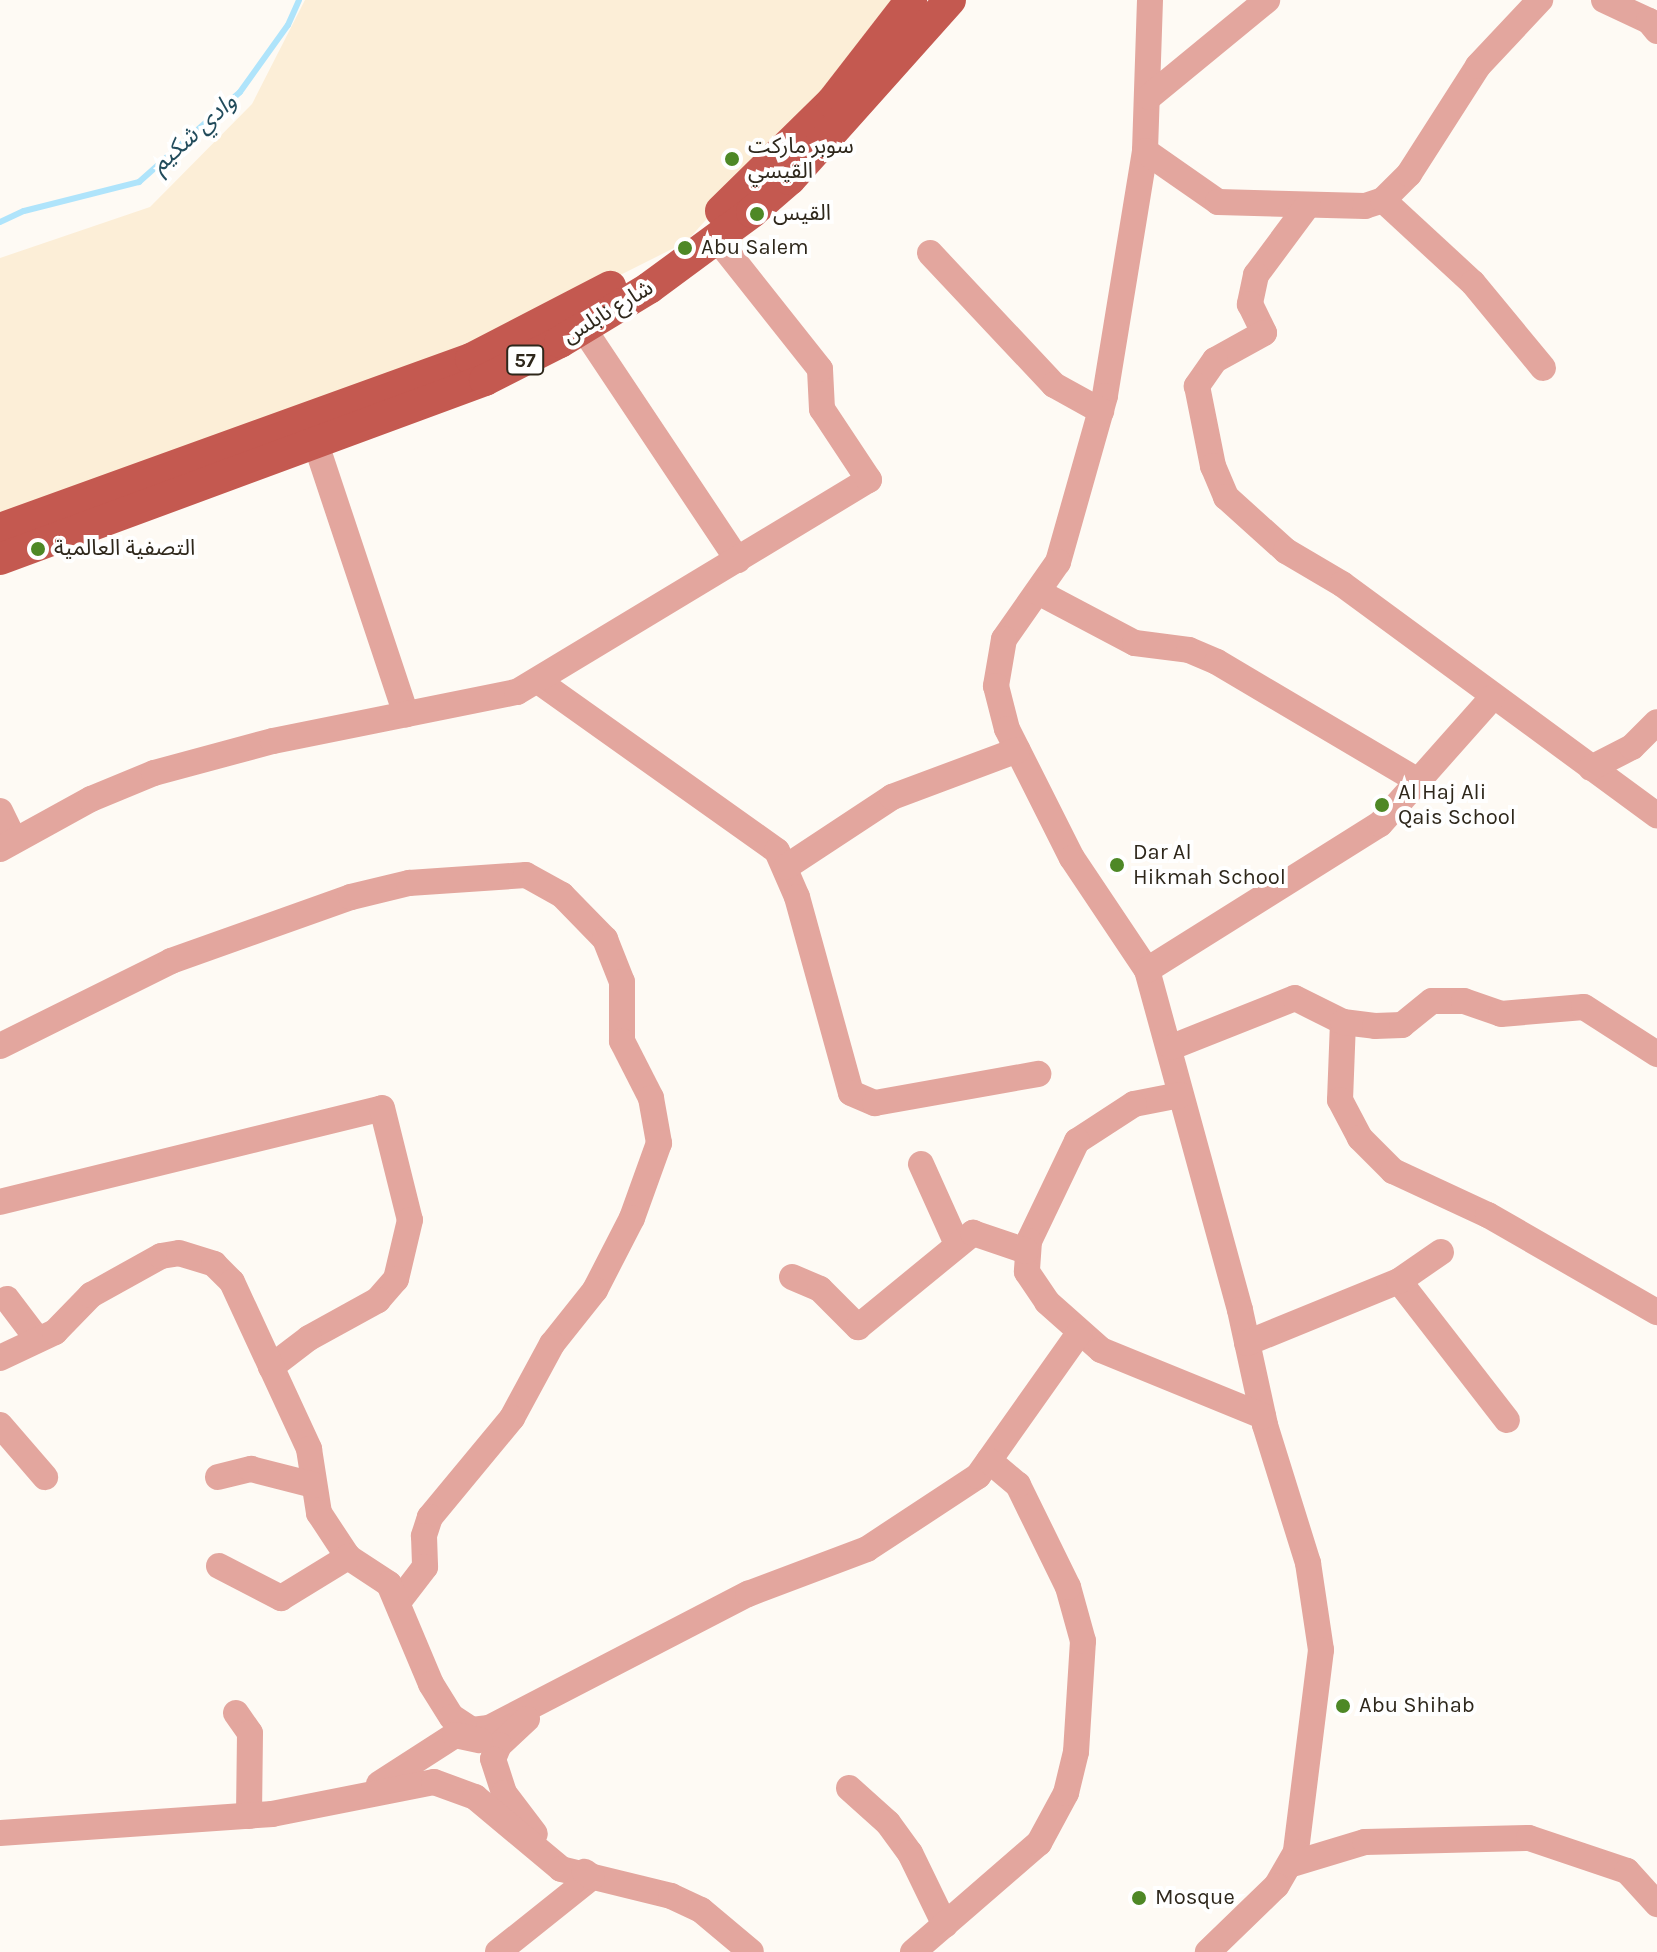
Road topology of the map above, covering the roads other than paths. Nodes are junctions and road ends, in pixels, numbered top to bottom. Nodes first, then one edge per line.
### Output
1 (911, 0) edge
2 (950, 0) edge
3 (1150, 0) edge
4 (1267, 0) edge
5 (1540, 0) edge
6 (1604, 0) edge
7 (1657, 31) edge
8 (1149, 97) junction
9 (1145, 151) junction
10 (1383, 200) junction
11 (1308, 205) junction
12 (717, 239) junction
13 (930, 253) dead end
14 (583, 328) junction
15 (1543, 368) dead end
16 (1101, 411) junction
17 (316, 444) junction
18 (0, 529) edge
19 (0, 559) edge
20 (738, 560) junction
21 (1040, 593) junction
22 (538, 681) junction
23 (1492, 698) junction
24 (406, 714) junction
25 (1657, 722) edge
26 (1018, 750) junction
27 (1591, 768) junction
28 (1420, 782) junction
29 (0, 811) edge
30 (1657, 815) edge
31 (7, 845) edge
32 (786, 867) junction
33 (1147, 970) junction
34 (1343, 1022) junction
35 (0, 1046) edge
36 (1172, 1047) junction
37 (1657, 1054) edge
38 (1038, 1074) dead end
39 (1180, 1095) junction
40 (921, 1164) dead end
41 (0, 1202) edge
42 (957, 1244) junction
43 (1026, 1251) junction
44 (1441, 1252) dead end
45 (792, 1277) dead end
46 (1399, 1281) junction
47 (7, 1299) dead end
48 (1657, 1312) edge
49 (1080, 1332) junction
50 (38, 1340) junction
51 (1247, 1343) junction
52 (0, 1358) edge
53 (271, 1367) junction
54 (1263, 1416) junction
55 (1507, 1420) dead end
56 (0, 1425) edge
57 (989, 1461) junction
58 (45, 1477) dead end
59 (218, 1477) dead end
60 (314, 1485) junction
61 (348, 1557) junction
62 (219, 1566) dead end
63 (399, 1601) junction
64 (426, 1674) junction
65 (584, 1676) junction
66 (236, 1713) dead end
67 (429, 1755) junction
68 (434, 1782) junction
69 (849, 1788) dead end
70 (357, 1797) junction
71 (249, 1816) junction
72 (0, 1833) edge
73 (1292, 1864) junction
74 (592, 1877) junction
75 (1657, 1904) edge
76 (945, 1925) junction
77 (498, 1952) edge
78 (751, 1952) edge
79 (913, 1952) edge
80 (1208, 1952) edge

1 - 18 main road, شارع نابلس / 57
2 - 12 main road, شارع نابلس / 57
3 - 8 street
4 - 8 street
5 - 10 street
6 - 7 street
8 - 9 street
9 - 11 street
9 - 16 street
10 - 11 street
10 - 15 street
11 - 23 street
12 - 14 main road, شارع نابلس / 57
12 - 20 street
13 - 16 street
14 - 17 main road, شارع نابلس / 57
14 - 20 street
16 - 21 street
17 - 19 main road, شارع نابلس / 57
17 - 24 street
20 - 22 street
21 - 26 street
21 - 28 street
22 - 24 street
22 - 32 street
23 - 27 street
23 - 28 street
24 - 31 street
25 - 27 street
26 - 32 street
26 - 33 street
27 - 30 street
28 - 33 street
29 - 31 street
32 - 38 street
33 - 36 street
34 - 36 street
34 - 37 street
34 - 48 street
35 - 63 street
36 - 39 street
39 - 43 street
39 - 51 street
40 - 42 street
41 - 53 street
42 - 43 street
42 - 45 street
43 - 49 street
44 - 46 street
46 - 51 street
46 - 55 street
47 - 50 street
49 - 54 street
49 - 57 street
50 - 52 street
50 - 53 street
51 - 54 street
53 - 60 street
54 - 73 street
56 - 58 street
57 - 65 street
57 - 76 street
59 - 60 street
60 - 61 street
61 - 62 street
61 - 63 street
63 - 64 street
64 - 65 street
64 - 67 street
65 - 74 street
66 - 71 street
67 - 68 street
67 - 70 street
68 - 70 street
68 - 74 street
69 - 76 street
70 - 71 street
71 - 72 street
73 - 75 street
73 - 80 street
74 - 77 street
74 - 78 street
76 - 79 street

